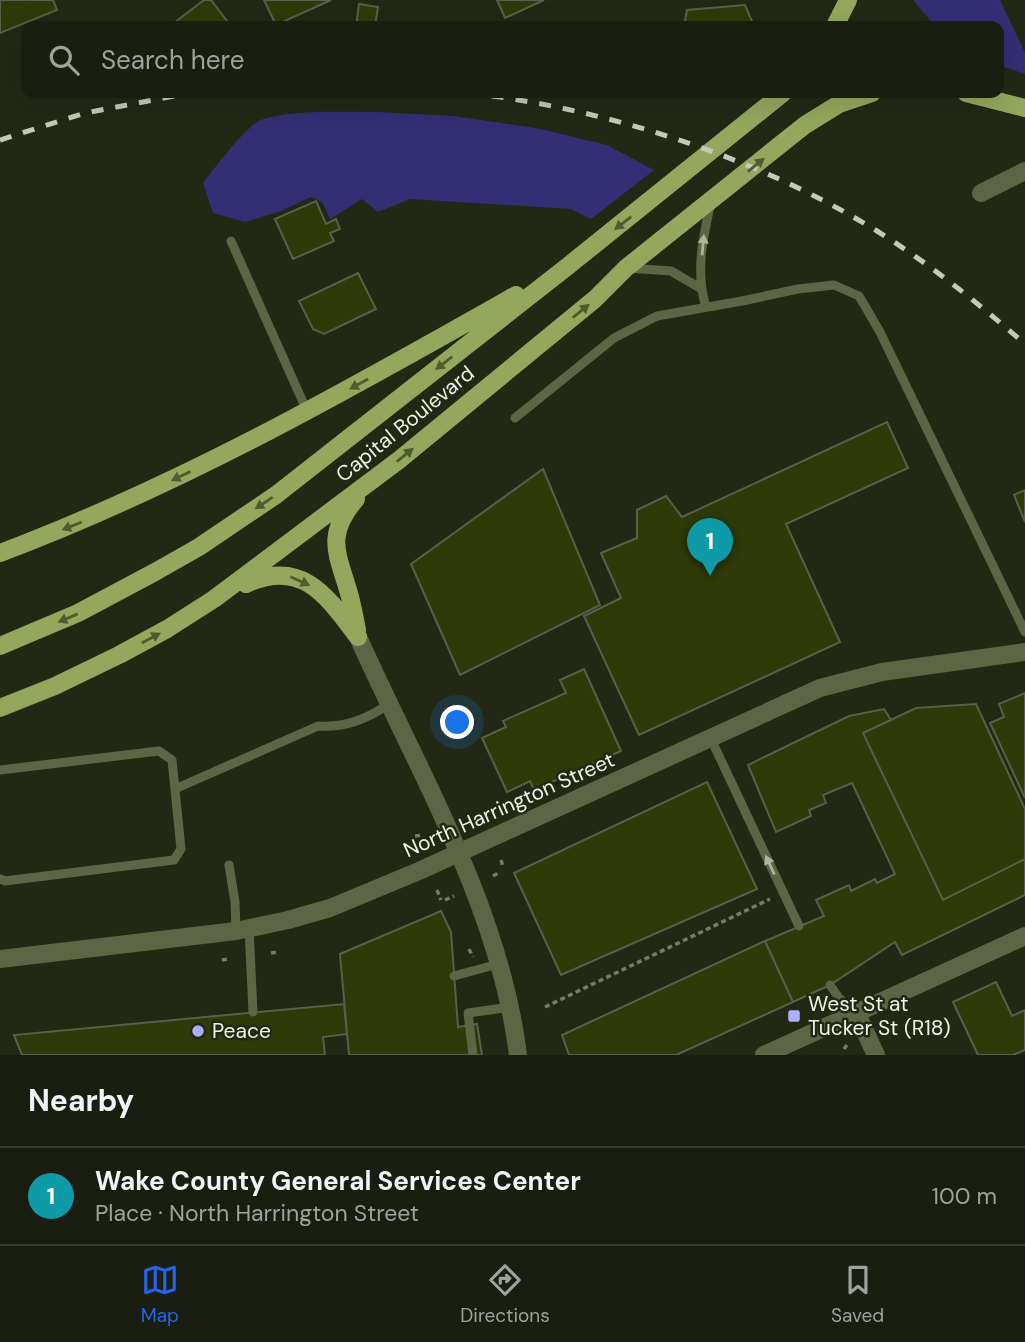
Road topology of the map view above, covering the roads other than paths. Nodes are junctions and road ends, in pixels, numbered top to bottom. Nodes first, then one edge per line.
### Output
1 (848, 0) edge
2 (838, 21) edge
3 (777, 98) edge
4 (857, 98) edge
5 (986, 98) edge
6 (1025, 108) edge
7 (1025, 171) edge
8 (981, 193) dead end
9 (711, 202) junction
10 (231, 241) dead end
11 (568, 266) junction
12 (626, 268) junction
13 (700, 288) junction
14 (706, 307) junction
15 (308, 412) junction
16 (515, 418) dead end
17 (372, 481) junction
18 (0, 553) edge
19 (214, 599) junction
20 (1025, 632) edge
21 (358, 637) junction
22 (0, 646) edge
23 (1025, 652) edge
24 (389, 704) junction
25 (0, 708) edge
26 (711, 739) junction
27 (0, 770) edge
28 (175, 789) junction
29 (458, 852) junction
30 (229, 864) dead end
31 (0, 879) edge
32 (799, 926) dead end
33 (243, 930) junction
34 (1025, 936) edge
35 (0, 958) edge
36 (498, 964) junction
37 (454, 976) dead end
38 (830, 985) dead end
39 (511, 1007) junction
40 (253, 1012) dead end
41 (856, 1012) junction
42 (473, 1055) edge
43 (518, 1055) edge
44 (764, 1055) edge
45 (876, 1055) edge

1 - 2 main road
3 -> 11 main road, Capital Boulevard
9 -> 4 main road, Capital Boulevard
5 - 6 main road
7 - 8 street
9 - 12 main road, Capital Boulevard
13 -> 9 lane
10 - 15 lane
11 -> 15 main road
11 -> 22 main road, Capital Boulevard
12 - 13 lane
17 -> 12 main road, Capital Boulevard
13 - 14 lane
14 - 16 lane
14 - 20 lane
15 -> 18 main road
17 - 19 main road, Capital Boulevard
17 - 21 main road
19 -> 21 main road
25 -> 19 main road, Capital Boulevard
21 - 24 street
23 - 26 street, North Harrington Street
24 - 28 lane
24 - 29 street
26 - 29 street, North Harrington Street
32 -> 26 lane
27 - 28 lane
28 - 31 lane
29 - 33 street, North Harrington Street
29 - 36 street
30 - 33 lane
33 - 35 street, North Harrington Street
33 - 40 lane
34 - 41 street
36 - 37 lane
36 - 39 street
38 - 41 lane
39 - 42 lane
39 - 43 street
41 - 44 street
41 - 45 street

